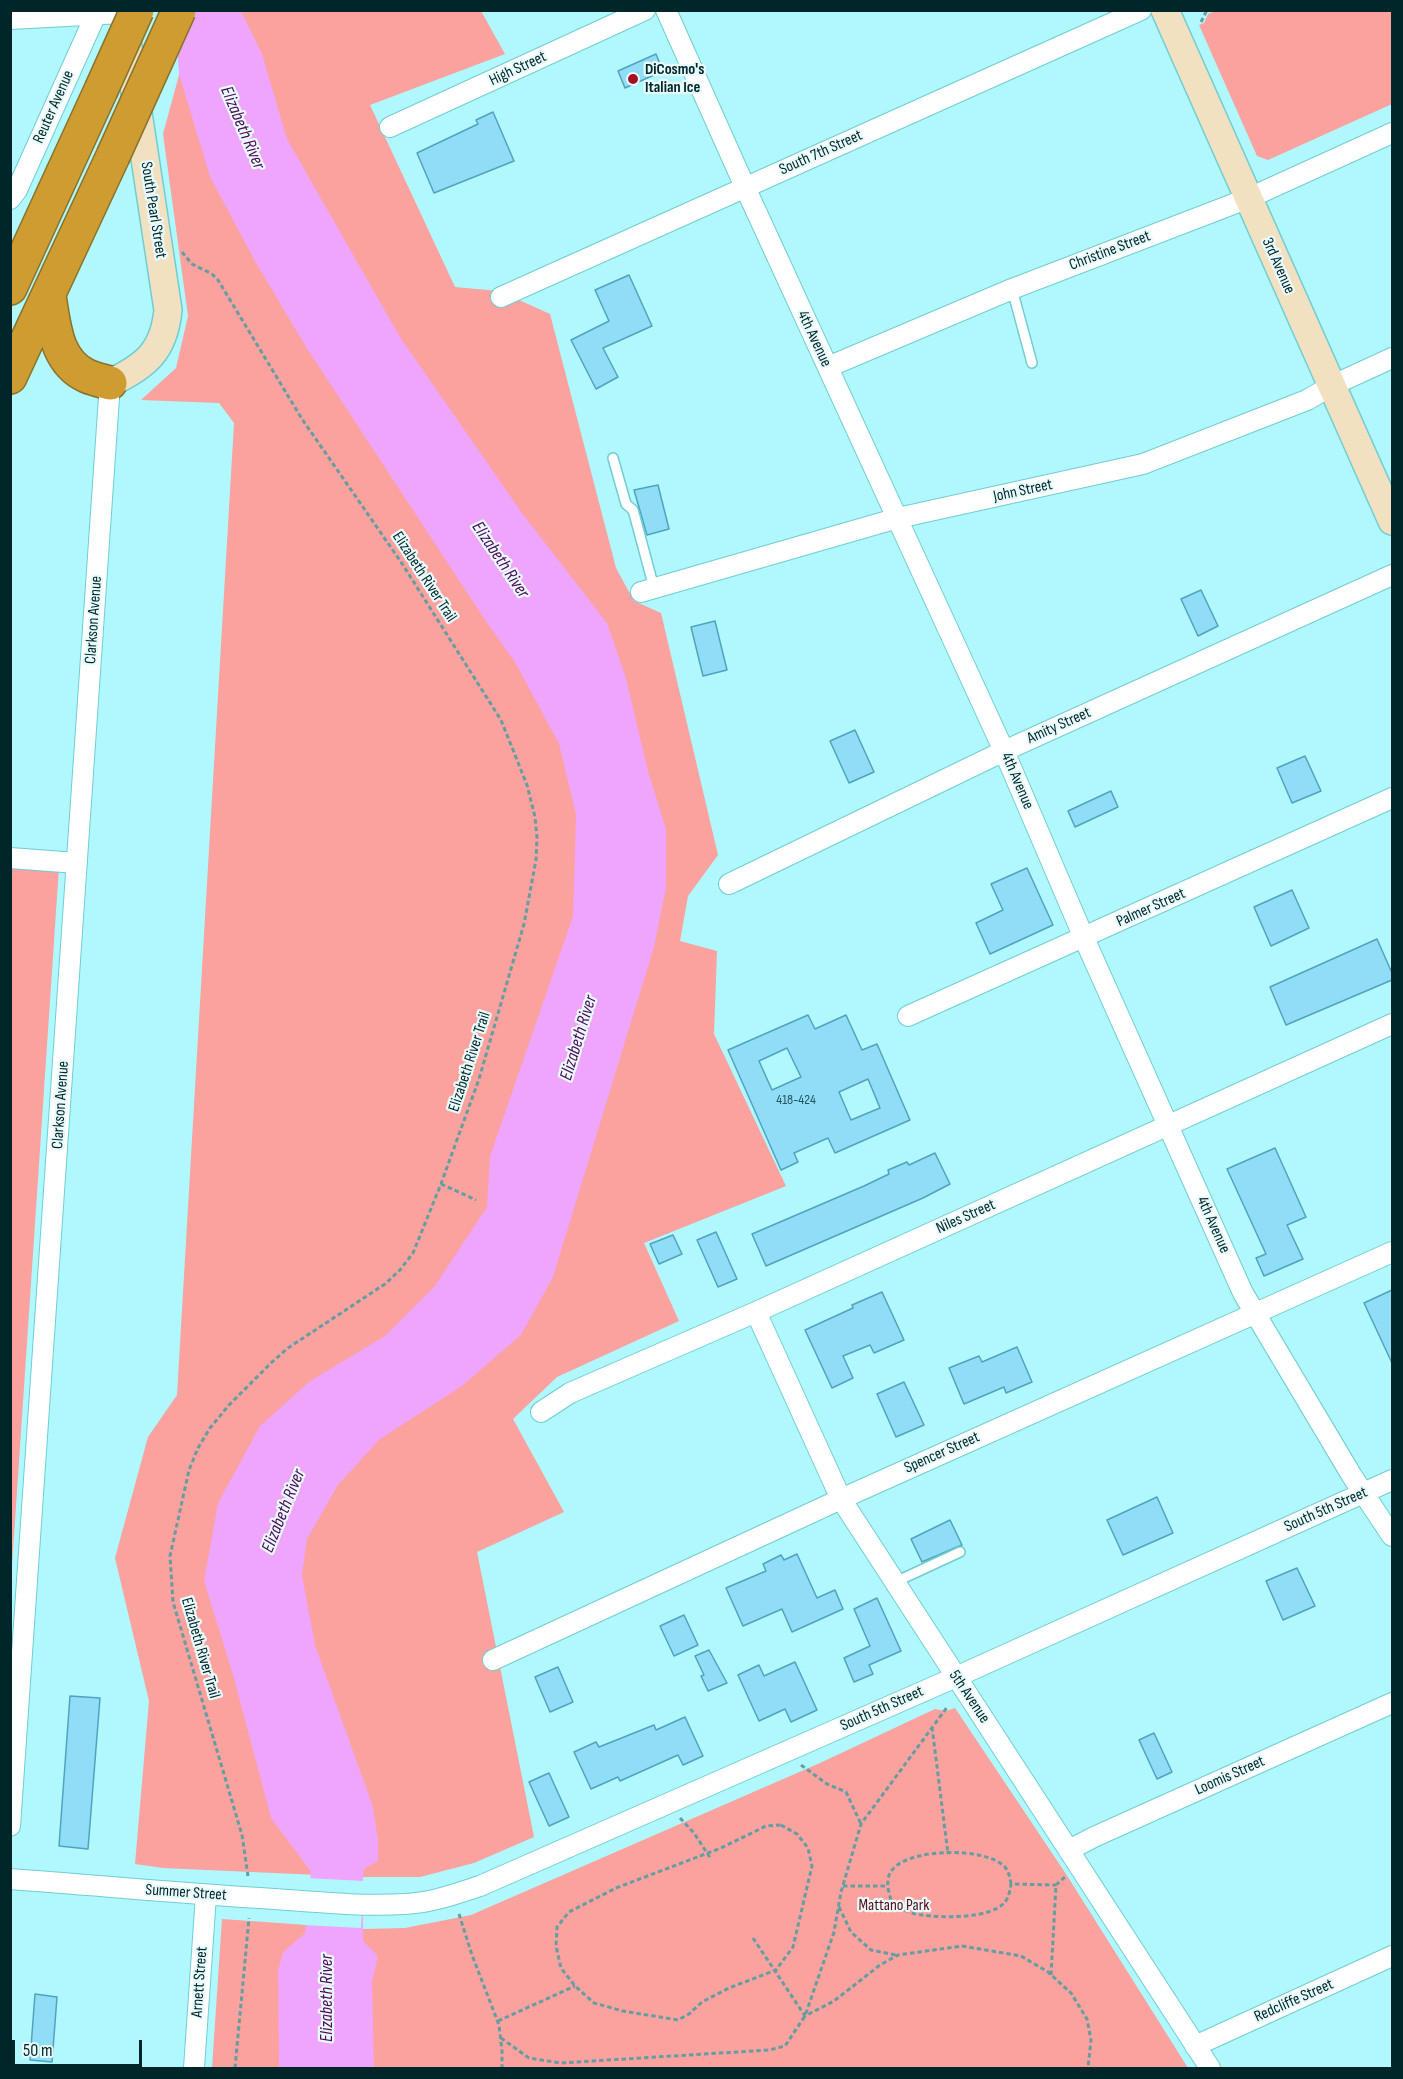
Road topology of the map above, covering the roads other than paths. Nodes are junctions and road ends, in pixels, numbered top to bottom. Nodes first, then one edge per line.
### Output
1 (179, 10) edge
2 (645, 10) edge
3 (666, 10) edge
4 (1141, 10) edge
5 (1165, 10) edge
6 (120, 12) edge
7 (10, 19) edge
8 (390, 127) dead end
9 (1392, 134) edge
10 (745, 187) junction
11 (1249, 198) junction
12 (10, 199) edge
13 (10, 288) edge
14 (1012, 289) junction
15 (49, 296) junction
16 (501, 297) dead end
17 (1392, 358) edge
18 (1032, 363) dead end
19 (828, 367) junction
20 (10, 377) edge
21 (110, 383) junction
22 (1331, 386) junction
23 (613, 458) dead end
24 (898, 518) junction
25 (1392, 521) edge
26 (1392, 575) edge
27 (648, 590) joint
28 (1004, 751) junction
29 (1392, 798) edge
30 (10, 858) edge
31 (77, 863) junction
32 (729, 884) dead end
33 (1084, 938) junction
34 (908, 1016) dead end
35 (1392, 1024) edge
36 (1168, 1124) junction
37 (1392, 1252) edge
38 (756, 1312) junction
39 (1253, 1313) junction
40 (541, 1412) dead end
41 (1392, 1480) edge
42 (1364, 1493) junction
43 (841, 1499) junction
44 (1392, 1536) edge
45 (960, 1552) dead end
46 (894, 1583) junction
47 (493, 1660) dead end
48 (956, 1677) junction
49 (1392, 1703) edge
50 (10, 1826) edge
51 (1069, 1850) junction
52 (10, 1879) edge
53 (206, 1895) junction
54 (363, 1905) joint
55 (1392, 1956) edge
56 (1195, 2046) junction
57 (194, 2068) edge
58 (1210, 2068) edge

1 - 15 highway, bridge
2 - 8 street, High Street
3 - 10 street, 4th Avenue
4 - 10 street, South 7th Street
5 - 11 street, 3rd Avenue
6 - 7 street
6 - 12 street, Reuter Avenue
6 - 13 highway, bridge
6 - 21 street, South Pearl Street
9 - 11 street, Christine Street
10 - 16 street, South 7th Street
10 - 19 street, 4th Avenue
11 - 14 street, Christine Street
11 - 22 street, 3rd Avenue
14 - 18 lane
14 - 19 street, Christine Street
15 - 20 highway
15 - 21 highway
17 - 22 street, John Street
19 - 24 street, 4th Avenue
21 - 31 street, Clarkson Avenue
22 - 24 street, John Street
22 - 25 street, 3rd Avenue
23 - 27 lane
24 - 27 street, John Street
24 - 28 street, 4th Avenue
26 - 28 street, Amity Street
28 - 32 street, Amity Street
28 - 33 street, 4th Avenue
29 - 33 street, Palmer Street
30 - 31 street
31 - 50 street, Clarkson Avenue
33 - 34 street, Palmer Street
33 - 36 street, 4th Avenue
35 - 36 street, Niles Street
36 - 38 street, Niles Street
36 - 39 street, 4th Avenue
37 - 39 street, Spencer Street
38 - 40 street, Niles Street
38 - 43 street, 5th Avenue
39 - 42 street, 4th Avenue
39 - 43 street, Spencer Street
41 - 42 street, South 5th Street
42 - 44 street, 4th Avenue
42 - 48 street, South 5th Street
43 - 46 street, 5th Avenue
43 - 47 street, Spencer Street
45 - 46 lane
46 - 48 street, 5th Avenue
48 - 51 street, 5th Avenue
48 - 54 street, South 5th Street
49 - 51 street, Loomis Street
51 - 56 street, 5th Avenue
52 - 53 street, Summer Street
53 - 54 street, Summer Street
53 - 57 street, Arnett Street
55 - 56 street, Redcliffe Street
56 - 58 street, 5th Avenue

